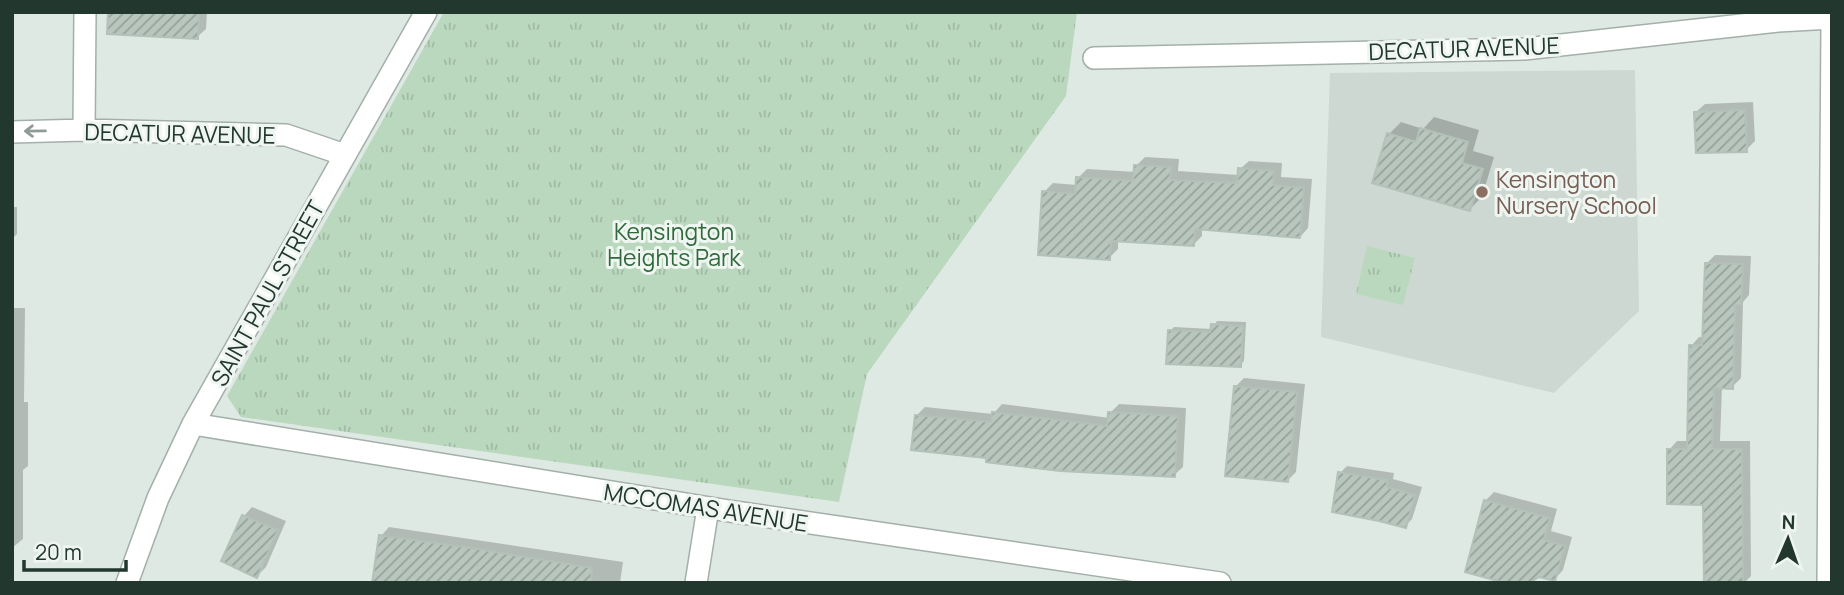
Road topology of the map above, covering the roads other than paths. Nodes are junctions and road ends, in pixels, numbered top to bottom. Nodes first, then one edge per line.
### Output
1 (85, 12) edge
2 (426, 12) edge
3 (1832, 18) edge
4 (1832, 25) edge
5 (1094, 58) dead end
6 (84, 130) junction
7 (12, 132) edge
8 (345, 155) junction
9 (193, 424) junction
10 (708, 508) junction
11 (127, 583) edge
12 (696, 583) edge
13 (1220, 583) edge
14 (1828, 583) edge

1 - 6 street
2 - 8 street, SAINT PAUL STREET
3 - 5 street, DECATUR AVENUE
4 - 14 street
6 -> 7 street, DECATUR AVENUE
6 - 8 street, DECATUR AVENUE
8 - 9 street, SAINT PAUL STREET
9 - 10 street, MCCOMAS AVENUE
9 - 11 street, SAINT PAUL STREET
10 - 12 street
10 - 13 street, MCCOMAS AVENUE

